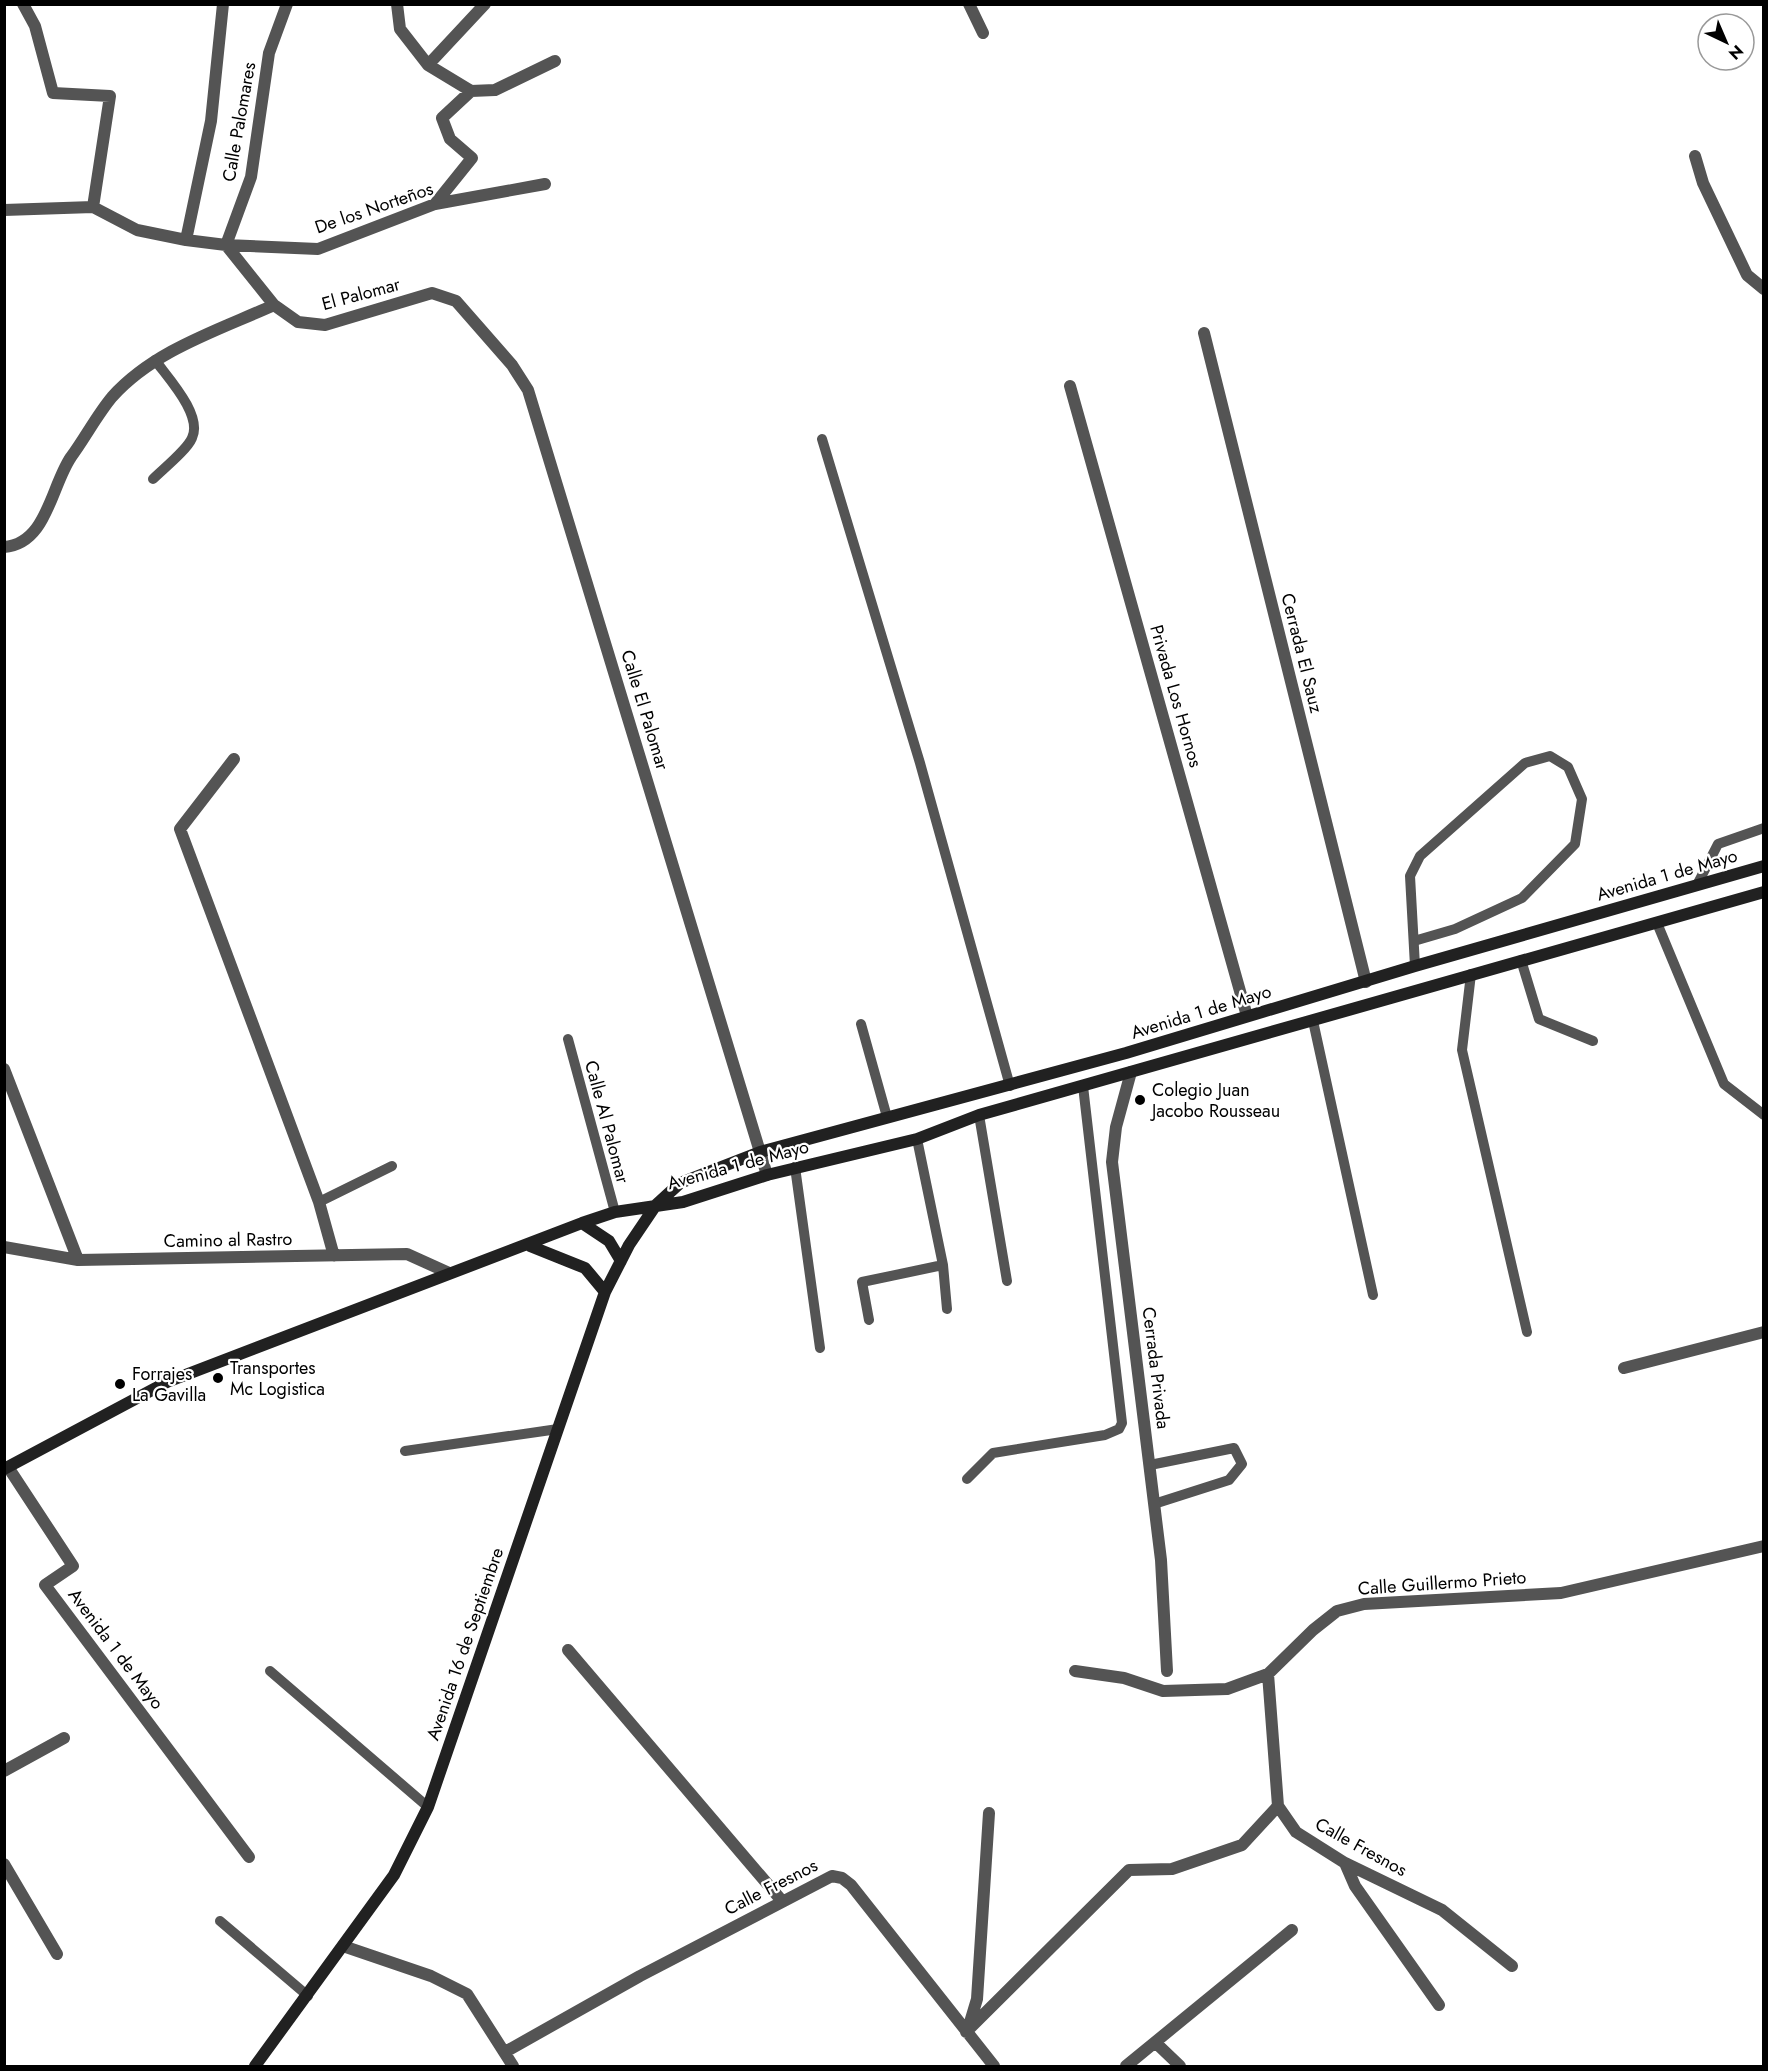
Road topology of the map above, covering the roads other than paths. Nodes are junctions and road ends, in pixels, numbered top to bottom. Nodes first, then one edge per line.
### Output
1 (23, 4) edge
2 (224, 4) edge
3 (287, 4) edge
4 (397, 4) edge
5 (485, 4) edge
6 (969, 4) edge
7 (983, 33) dead end
8 (555, 61) dead end
9 (428, 65) junction
10 (471, 91) junction
11 (1695, 156) dead end
12 (545, 184) dead end
13 (435, 204) junction
14 (93, 207) junction
15 (4, 210) edge
16 (186, 240) junction
17 (226, 246) junction
18 (1764, 289) edge
19 (432, 293) joint
20 (274, 304) junction
21 (1204, 333) dead end
22 (155, 360) junction
23 (1070, 386) dead end
24 (822, 439) dead end
25 (153, 479) dead end
26 (4, 547) edge
27 (234, 759) dead end
28 (1764, 828) edge
29 (1764, 866) edge
30 (1697, 885) junction
31 (1764, 892) edge
32 (1657, 923) junction
33 (1414, 941) junction
34 (1521, 960) junction
35 (1415, 966) junction
36 (1471, 974) junction
37 (1366, 982) junction
38 (1247, 1017) junction
39 (1313, 1021) junction
40 (861, 1024) dead end
41 (568, 1039) dead end
42 (1593, 1041) dead end
43 (4, 1069) edge
44 (1131, 1072) junction
45 (1010, 1086) junction
46 (1083, 1086) junction
47 (979, 1115) junction
48 (1764, 1115) edge
49 (887, 1117) junction
50 (917, 1139) junction
51 (760, 1152) junction
52 (392, 1166) dead end
53 (795, 1167) junction
54 (768, 1175) junction
55 (319, 1202) junction
56 (656, 1204) junction
57 (615, 1212) junction
58 (582, 1223) junction
59 (530, 1245) junction
60 (4, 1247) edge
61 (334, 1256) junction
62 (78, 1260) junction
63 (621, 1261) junction
64 (943, 1265) junction
65 (449, 1273) junction
66 (1007, 1281) dead end
67 (605, 1292) junction
68 (1373, 1295) dead end
69 (947, 1309) dead end
70 (869, 1320) dead end
71 (1527, 1332) dead end
72 (1764, 1332) edge
73 (820, 1348) dead end
74 (1624, 1368) dead end
75 (558, 1429) junction
76 (405, 1451) dead end
77 (1150, 1465) junction
78 (6, 1468) edge
79 (967, 1479) dead end
80 (1154, 1504) junction
81 (1764, 1546) edge
82 (568, 1650) dead end
83 (270, 1671) dead end
84 (1075, 1671) dead end
85 (1167, 1671) dead end
86 (1268, 1674) junction
87 (64, 1738) dead end
88 (4, 1771) edge
89 (1278, 1806) junction
90 (428, 1807) junction
91 (989, 1813) dead end
92 (249, 1857) dead end
93 (1345, 1863) junction
94 (4, 1864) edge
95 (783, 1901) junction
96 (220, 1921) dead end
97 (1292, 1930) dead end
98 (343, 1946) junction
99 (57, 1954) dead end
100 (1512, 1966) dead end
101 (308, 1996) junction
102 (1439, 2004) dead end
103 (966, 2032) junction
104 (1158, 2043) junction
105 (505, 2052) junction
106 (255, 2067) edge
107 (513, 2067) edge
108 (994, 2067) edge
109 (1126, 2067) edge
110 (1180, 2067) edge

1 - 14 street
2 - 16 street
3 - 17 street, Calle Palomares
4 - 9 street
5 - 9 street
6 - 7 street
8 - 10 street
9 - 10 street
10 - 13 street
11 - 18 street
12 - 13 street, De los Norteños
13 - 17 street, De los Norteños
14 - 15 street, De los Norteños
14 - 16 street, De los Norteños
16 - 17 street, De los Norteños
17 - 20 street, El Palomar
19 - 20 street, El Palomar
19 - 51 street, Calle El Palomar
20 - 22 street
21 - 37 street, Cerrada El Sauz
22 - 25 lane
22 - 26 street
23 - 38 street, Privada Los Hornos
24 - 45 lane
27 - 55 street
28 - 30 lane
29 - 30 main road, Avenida 1 de Mayo
30 - 35 main road, Avenida 1 de Mayo
31 - 32 main road, Avenida 1 de Mayo
32 - 34 main road, Avenida 1 de Mayo
32 - 48 lane
33 - 33 lane
33 - 35 lane
34 - 36 main road, Avenida 1 de Mayo
34 - 42 lane
35 - 37 main road, Avenida 1 de Mayo
36 - 39 main road, Avenida 1 de Mayo
36 - 71 lane
37 - 38 main road, Avenida 1 de Mayo
38 - 45 main road, Avenida 1 de Mayo
39 - 44 main road, Avenida 1 de Mayo
39 - 68 lane
40 - 49 lane
41 - 57 lane, Calle Al Palomar
43 - 62 street
44 - 46 main road, Avenida 1 de Mayo
44 - 77 street, Cerrada Privada
45 - 49 main road, Avenida 1 de Mayo
46 - 47 main road, Avenida 1 de Mayo
46 - 79 lane
47 - 50 main road, Avenida 1 de Mayo
47 - 66 lane
49 - 51 main road, Avenida 1 de Mayo
50 - 53 main road, Avenida 1 de Mayo
50 - 64 lane
51 - 54 street, Calle El Palomar
51 - 56 main road, Avenida 1 de Mayo
52 - 55 lane
53 - 54 main road, Avenida 1 de Mayo
53 - 73 lane
54 - 56 main road, Avenida 1 de Mayo
55 - 61 street
56 - 57 main road, Avenida 1 de Mayo
56 - 63 main road, Avenida 16 de Septiembre
57 - 58 main road, Avenida 1 de Mayo
58 - 59 main road, Avenida 1 de Mayo
58 - 63 main road
59 - 65 main road, Avenida 1 de Mayo
59 - 67 main road
60 - 62 street, Camino al Rastro
61 - 62 street, Camino al Rastro
61 - 65 street, Camino al Rastro
63 - 67 main road, Avenida 16 de Septiembre
64 - 69 lane
64 - 70 lane
65 - 78 main road, Avenida 1 de Mayo
67 - 75 main road, Avenida 16 de Septiembre
72 - 74 street
75 - 76 lane
75 - 90 main road, Avenida 16 de Septiembre
77 - 80 street, Cerrada Privada
77 - 80 lane
78 - 92 street, Avenida 1 de Mayo
80 - 85 street, Cerrada Privada
81 - 86 street, Calle Guillermo Prieto
82 - 95 street
83 - 90 lane
84 - 86 street, Calle Guillermo Prieto
86 - 89 street
87 - 88 street
89 - 93 street, Calle Fresnos
89 - 103 street
90 - 98 main road, Avenida 16 de Septiembre
91 - 103 street
93 - 100 street, Calle Fresnos
93 - 102 street
94 - 99 street
95 - 103 street, Calle Fresnos
95 - 105 street, Calle Fresnos
96 - 101 lane
97 - 104 street
98 - 101 main road, Avenida 16 de Septiembre
98 - 105 street
101 - 106 main road, Avenida 16 de Septiembre
103 - 108 street, Calle Fresnos
104 - 109 street
104 - 110 street
105 - 107 street

